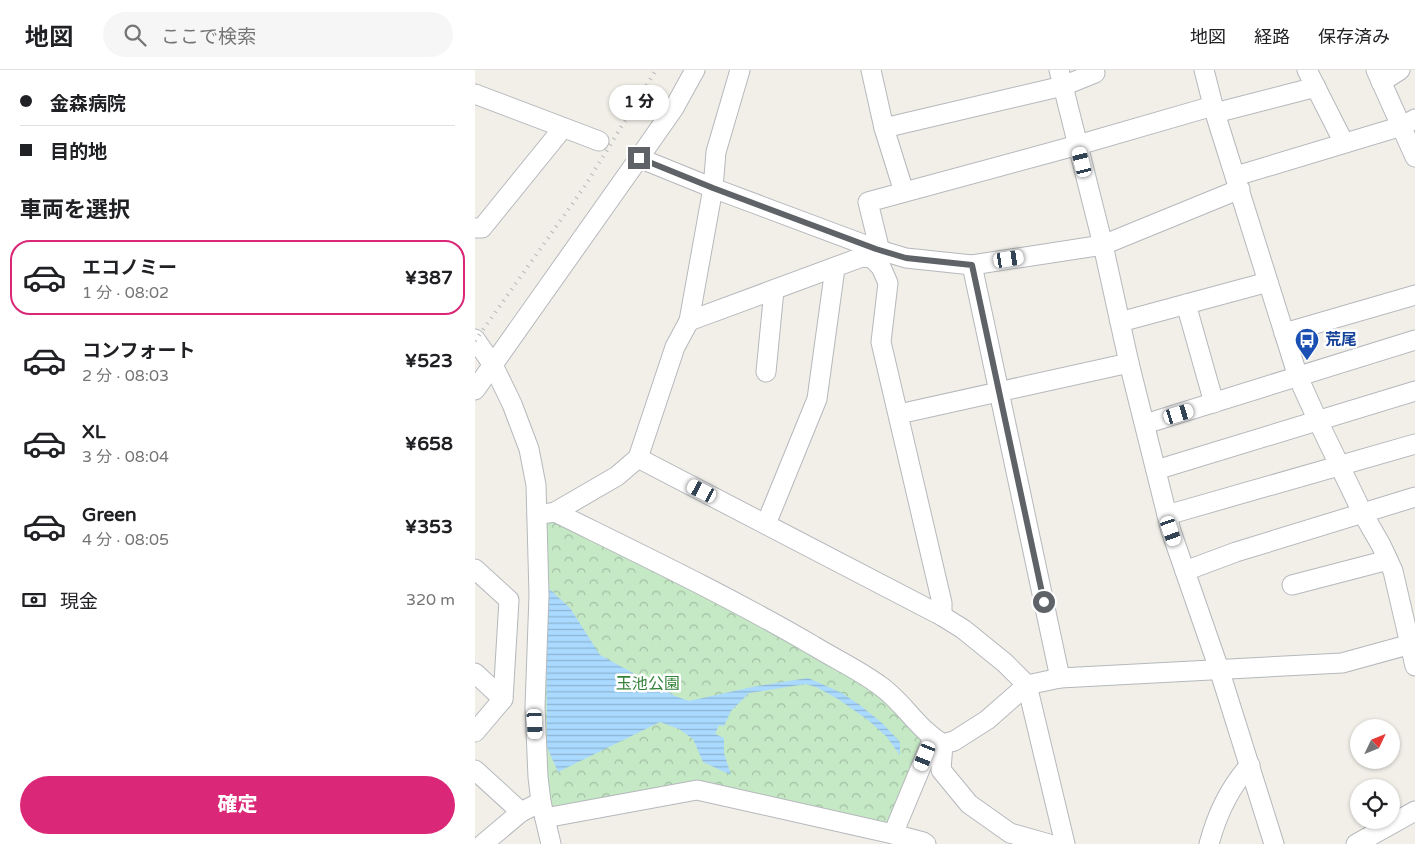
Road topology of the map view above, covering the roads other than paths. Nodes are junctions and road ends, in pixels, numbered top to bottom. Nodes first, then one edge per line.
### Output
1 (695, 70) edge
2 (740, 70) edge
3 (871, 70) edge
4 (1204, 70) edge
5 (1400, 70) edge
6 (1098, 71) edge
7 (1379, 76) edge
8 (1061, 78) edge
9 (1311, 78) edge
10 (475, 94) edge
11 (1214, 109) junction
12 (1409, 122) edge
13 (563, 128) junction
14 (884, 128) junction
15 (599, 141) dead end
16 (1345, 143) junction
17 (1078, 145) junction
18 (1415, 157) edge
19 (639, 158) junction
20 (1238, 183) junction
21 (713, 188) junction
22 (904, 192) junction
23 (475, 228) edge
24 (1103, 245) junction
25 (874, 253) junction
26 (972, 265) junction
27 (835, 268) junction
28 (1268, 282) junction
29 (774, 290) junction
30 (1415, 295) edge
31 (1187, 304) junction
32 (689, 321) junction
33 (1120, 322) junction
34 (1284, 333) junction
35 (475, 339) edge
36 (1415, 340) edge
37 (1129, 363) junction
38 (493, 365) junction
39 (766, 372) dead end
40 (1298, 377) junction
41 (475, 390) edge
42 (999, 391) junction
43 (1415, 392) edge
44 (1214, 403) junction
45 (899, 414) junction
46 (1317, 421) junction
47 (1145, 424) junction
48 (1415, 444) edge
49 (638, 458) junction
50 (1339, 466) junction
51 (1156, 470) junction
52 (1415, 497) edge
53 (1363, 512) junction
54 (546, 513) junction
55 (1167, 515) junction
56 (766, 524) junction
57 (1388, 560) junction
58 (475, 570) edge
59 (1185, 572) junction
60 (1292, 585) dead end
61 (942, 616) junction
62 (1412, 644) edge
63 (1415, 666) edge
64 (1219, 669) junction
65 (475, 673) edge
66 (1060, 678) junction
67 (1027, 685) junction
68 (503, 699) junction
69 (475, 732) edge
70 (938, 741) junction
71 (1250, 765) junction
72 (475, 770) edge
73 (543, 810) junction
74 (1415, 811) edge
75 (521, 812) junction
76 (893, 834) junction
77 (483, 844) edge
78 (551, 844) edge
79 (926, 844) edge
80 (1049, 844) edge
81 (1065, 844) edge
82 (1209, 844) edge
83 (1274, 844) edge
84 (1356, 844) edge

1 - 19 street
2 - 21 street
3 - 14 street
4 - 11 street
5 - 7 street
6 - 8 street
7 - 12 street
8 - 14 street
8 - 17 street
9 - 11 street
9 - 16 street
10 - 13 street
11 - 17 street
11 - 20 street
12 - 16 street
12 - 18 street
13 - 15 street
13 - 23 street
14 - 22 street
16 - 20 street
17 - 22 street
17 - 24 street
19 - 21 street
19 - 38 street
20 - 24 street
20 - 28 street
21 - 25 street
21 - 32 street
22 - 25 street
24 - 26 street
24 - 33 street
25 - 26 street
25 - 27 street
25 - 45 street
26 - 42 street
27 - 29 street
27 - 56 street
28 - 31 street
28 - 34 street
29 - 32 street
29 - 39 street
30 - 34 street
31 - 33 street
31 - 44 street
32 - 49 street
33 - 37 street
34 - 40 street
35 - 38 street
36 - 40 street
37 - 42 street
37 - 47 street
38 - 41 street
38 - 54 street
40 - 44 street
40 - 46 street
42 - 45 street
42 - 66 street
43 - 46 street
44 - 47 street
45 - 61 street
46 - 50 street
46 - 51 street
47 - 51 street
48 - 50 street
49 - 54 street
49 - 56 street
50 - 53 street
50 - 55 street
51 - 55 street
52 - 53 street
53 - 57 street
53 - 59 street
54 - 70 street
54 - 73 street
55 - 59 street
56 - 61 street
57 - 60 street
57 - 62 street
58 - 68 street
59 - 64 street
61 - 67 street
62 - 63 street
62 - 64 street
64 - 66 street
64 - 71 street
65 - 68 street
66 - 67 street
67 - 70 street
67 - 81 street
68 - 69 street
70 - 76 street
70 - 80 street
71 - 82 street
71 - 83 street
72 - 75 street
73 - 75 street
73 - 76 street
73 - 78 street
74 - 84 street
75 - 77 street
76 - 79 street

